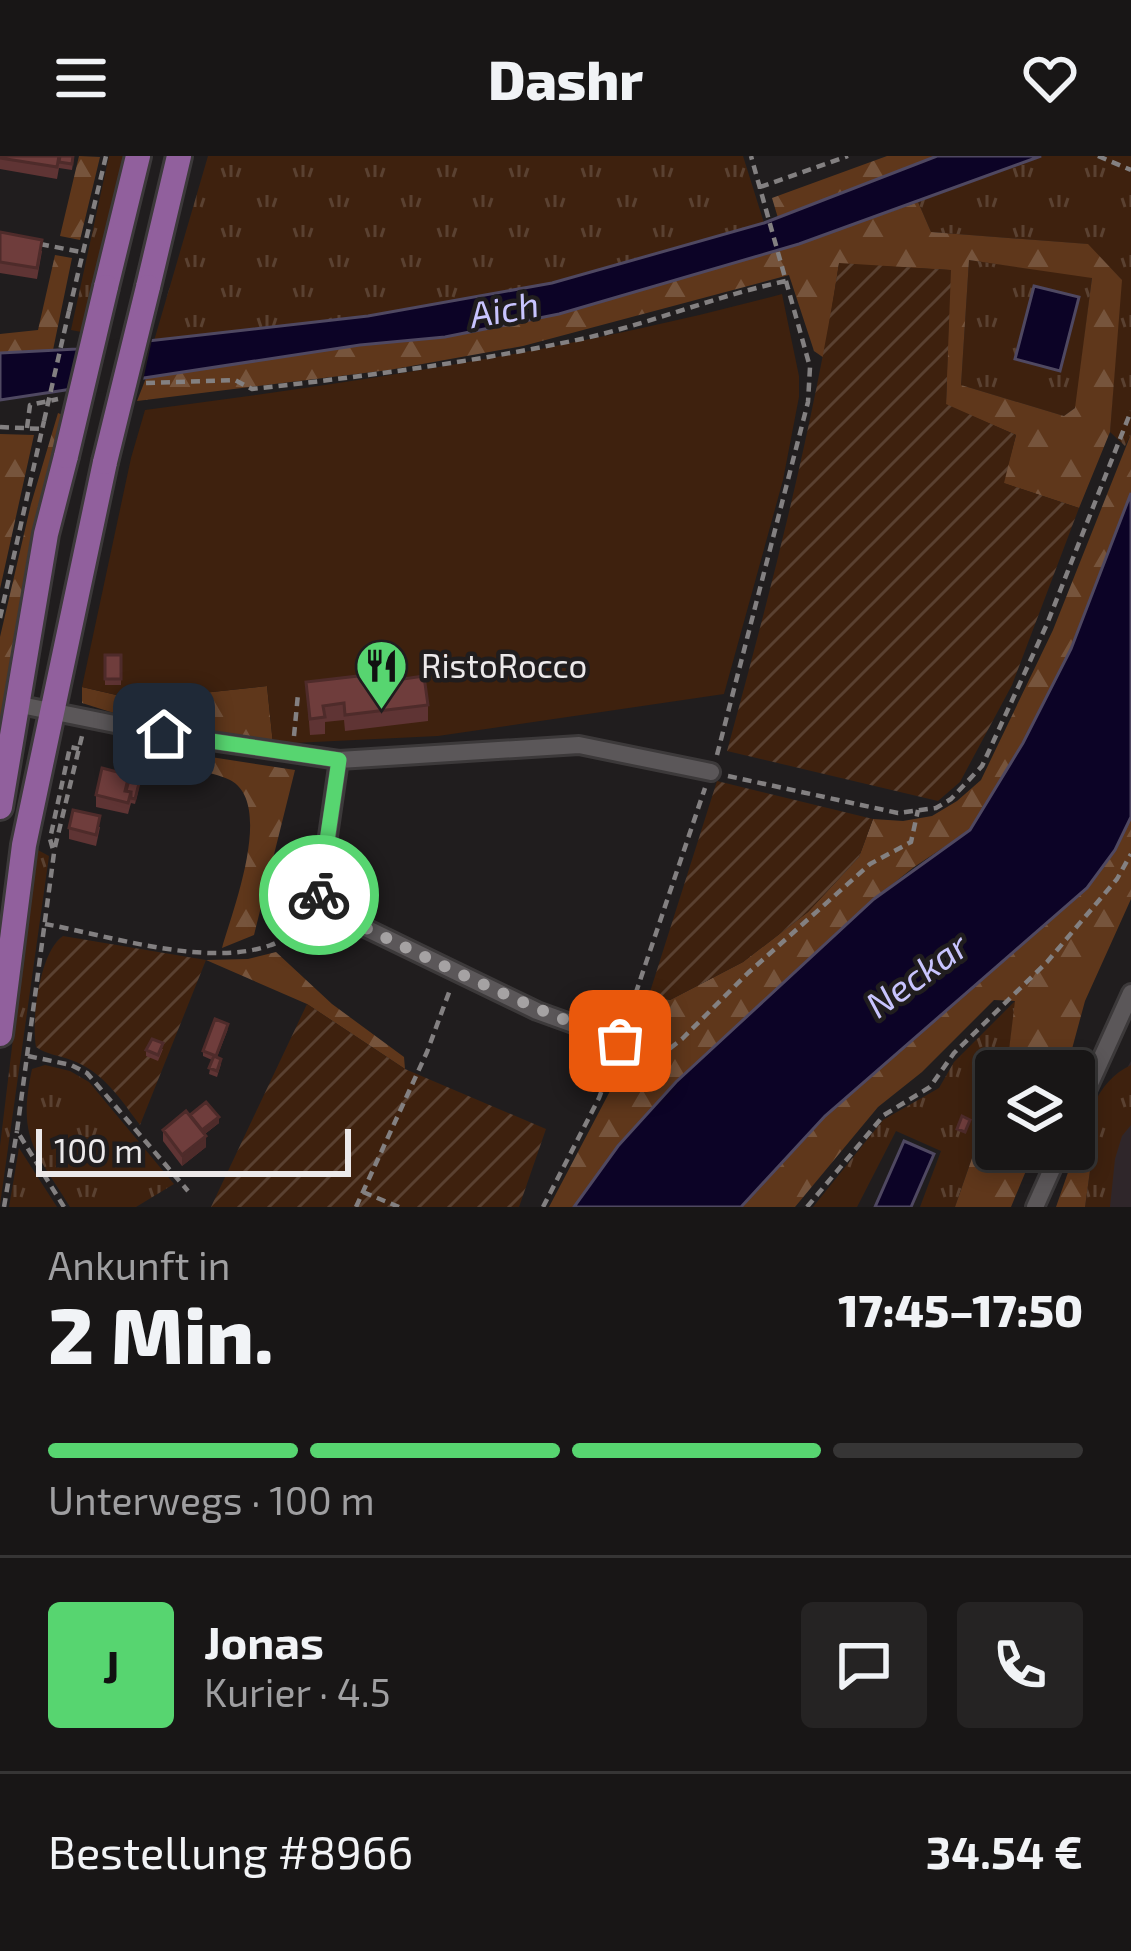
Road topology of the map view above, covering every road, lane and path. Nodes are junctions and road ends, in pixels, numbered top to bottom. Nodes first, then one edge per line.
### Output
1 (106, 156) edge
2 (138, 156) edge
3 (179, 156) edge
4 (752, 156) edge
5 (848, 156) edge
6 (1098, 156) edge
7 (1131, 170) edge
8 (760, 187) junction
9 (22, 241) edge
10 (81, 252) junction
11 (786, 281) junction
12 (145, 383) dead end
13 (76, 396) dead end
14 (1131, 411) edge
15 (43, 425) junction
16 (0, 427) edge
17 (28, 428) junction
18 (0, 618) edge
19 (298, 694) dead end
20 (16, 704) junction
21 (53, 712) junction
22 (85, 718) junction
23 (293, 754) junction
24 (339, 760) junction
25 (711, 772) junction
26 (0, 807) edge
27 (918, 810) junction
28 (1131, 854) edge
29 (317, 904) junction
30 (45, 924) junction
31 (456, 973) junction
32 (1131, 993) edge
33 (1125, 1022) edge
34 (0, 1034) edge
35 (620, 1041) junction
36 (28, 1056) junction
37 (1095, 1079) edge
38 (605, 1082) junction
39 (17, 1131) junction
40 (1051, 1170) edge
41 (188, 1191) dead end
42 (363, 1192) junction
43 (4, 1207) edge
44 (64, 1207) edge
45 (356, 1207) edge
46 (399, 1207) edge
47 (542, 1207) edge
48 (807, 1207) edge
49 (1035, 1207) edge

1 - 10 path
2 - 20 main road, bridge
3 - 21 main road, bridge
4 - 8 path
5 - 8 path
6 - 7 path
8 - 11 path
9 - 10 path
10 - 15 path, bridge
11 - 12 path
11 - 25 path
13 - 17 path
14 - 27 path
15 - 17 path
15 - 18 path
16 - 17 path
19 - 23 path
20 - 21 street
20 - 26 main road
21 - 22 street
21 - 34 main road
22 - 23 street
22 - 30 path
23 - 24 street
24 - 25 street
24 - 29 street
25 - 27 path
25 - 35 path
27 - 38 path
28 - 48 path
29 - 30 path
29 - 31 street
30 - 36 path
31 - 35 street
31 - 42 path
32 - 33 street
33 - 37 street
35 - 38 path
36 - 39 path
36 - 41 path
38 - 47 path
39 - 43 path
39 - 44 path
40 - 49 street
42 - 45 path
42 - 46 path

